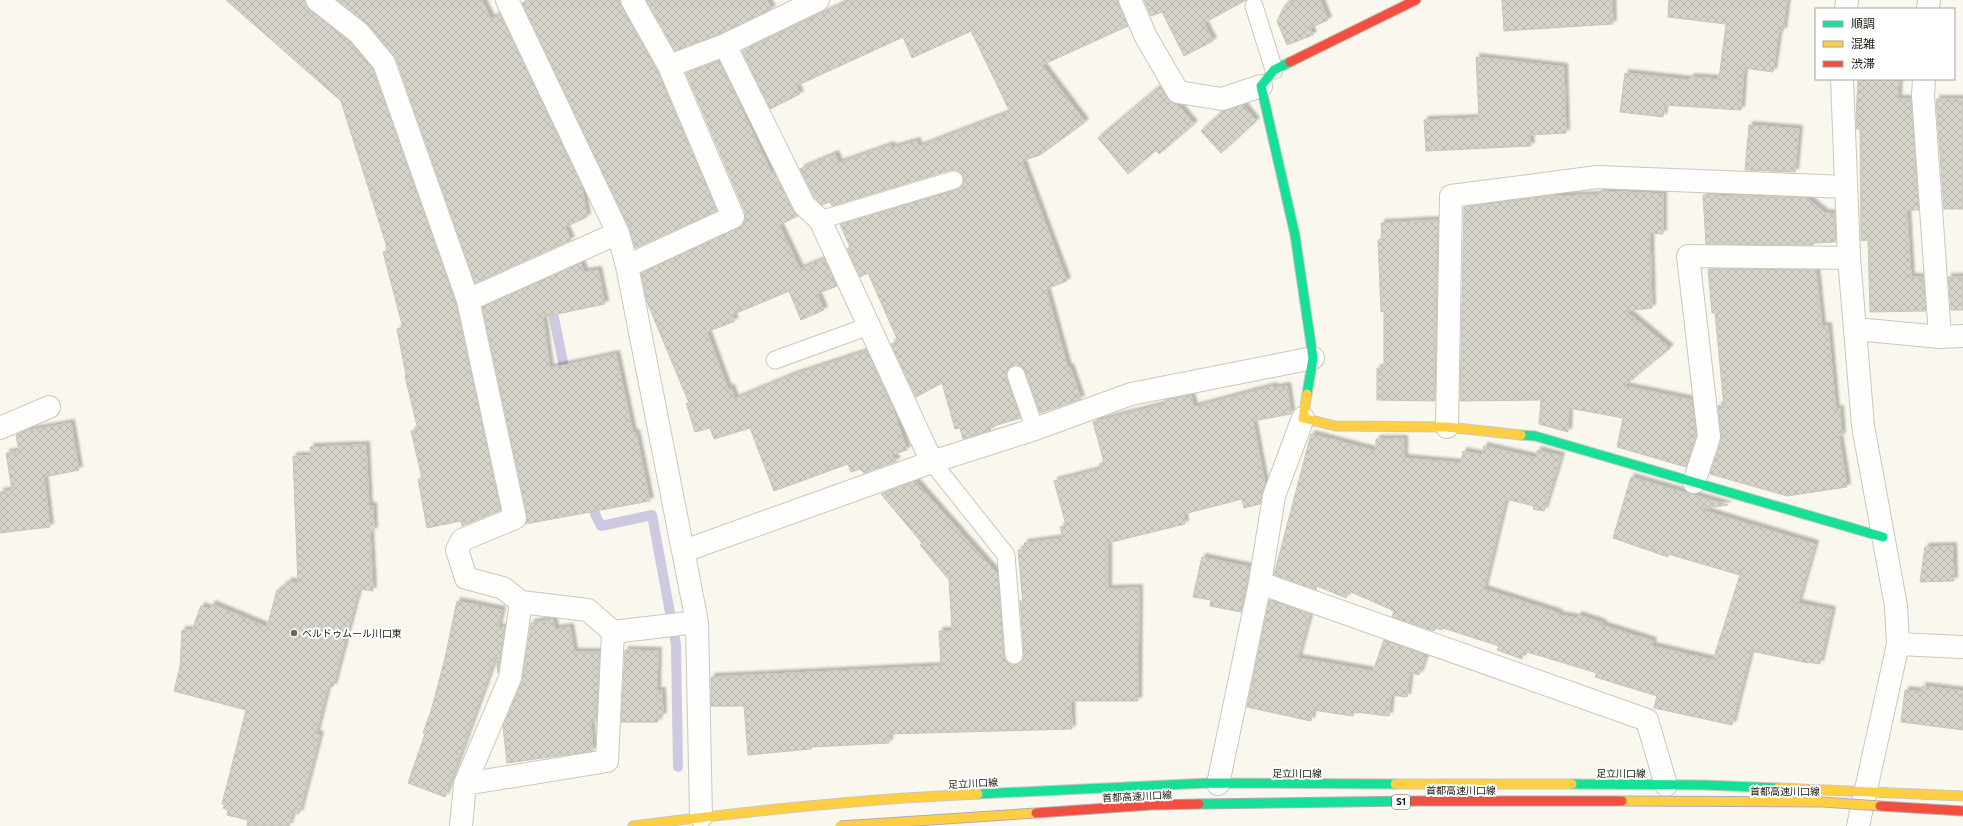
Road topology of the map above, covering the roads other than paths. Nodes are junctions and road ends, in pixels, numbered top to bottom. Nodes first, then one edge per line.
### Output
1 (317, 0) edge
2 (507, 0) edge
3 (632, 0) edge
4 (818, 0) edge
5 (1130, 0) edge
6 (1416, 0) edge
7 (1254, 6) dead end
8 (724, 45) junction
9 (669, 66) junction
10 (1268, 78) junction
11 (1842, 80) edge
12 (1924, 80) edge
13 (954, 180) dead end
14 (1846, 187) junction
15 (820, 220) junction
16 (618, 233) junction
17 (1849, 258) junction
18 (628, 266) junction
19 (468, 300) junction
20 (869, 326) junction
21 (1856, 329) junction
22 (1963, 336) edge
23 (1940, 337) junction
24 (1313, 358) junction
25 (774, 360) dead end
26 (1016, 375) dead end
27 (49, 407) dead end
28 (1303, 418) junction
29 (1446, 427) junction
30 (0, 428) edge
31 (1035, 429) junction
32 (932, 462) junction
33 (1694, 482) junction
34 (1883, 537) junction
35 (684, 551) junction
36 (1260, 583) junction
37 (521, 602) junction
38 (697, 622) junction
39 (613, 632) junction
40 (1898, 644) junction
41 (1963, 647) edge
42 (1014, 655) dead end
43 (465, 784) junction
44 (1218, 784) junction
45 (1666, 785) junction
46 (1866, 792) junction
47 (1963, 796) edge
48 (1963, 811) edge
49 (701, 817) junction
50 (461, 826) edge
51 (633, 826) edge
52 (840, 826) edge
53 (1858, 826) edge

1 - 19 street
2 - 16 street
3 - 9 street
4 - 8 street
5 - 10 street
6 - 10 main road
7 - 10 lane
8 - 9 street
8 - 15 street
9 - 18 street
10 - 24 main road
11 - 14 street
12 - 23 street
13 - 15 lane
14 - 17 street
14 - 29 street
15 - 20 street
16 - 18 street
16 - 19 street
17 - 21 street
17 - 33 street
18 - 35 street
19 - 37 street
20 - 25 lane
20 - 32 street
21 - 23 street
21 - 34 street
22 - 23 street
24 - 28 main road
24 - 31 street
26 - 31 lane
27 - 30 street
28 - 29 main road
28 - 36 street
29 - 33 main road
31 - 32 street
32 - 35 street
32 - 42 lane
33 - 34 main road
34 - 40 street
35 - 38 street
36 - 44 street
36 - 45 street
37 - 39 street
37 - 43 street
38 - 39 street
38 - 49 street
39 - 43 street
40 - 41 street
40 - 46 street
43 - 50 street
44 - 45 main road, 足立川口線
44 - 49 main road, 足立川口線
45 - 46 main road, 足立川口線
46 - 47 main road, 足立川口線
46 - 53 street
48 - 52 main road, 首都高速川口線 / S1, bridge
49 - 51 main road, 足立川口線

